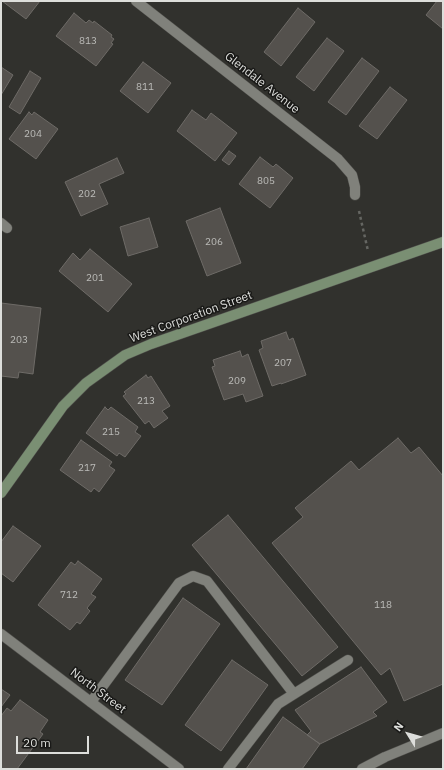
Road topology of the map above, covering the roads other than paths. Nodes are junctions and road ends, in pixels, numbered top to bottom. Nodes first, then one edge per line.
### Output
1 (136, 1) edge
2 (355, 195) road end
3 (443, 242) edge
4 (1, 492) edge
5 (1, 634) edge
6 (348, 660) dead end
7 (294, 694) junction
8 (91, 702) junction
9 (443, 733) edge
10 (179, 769) edge
11 (228, 769) edge
12 (362, 769) edge

1 - 2 street, Glendale Avenue
3 - 4 street, West Corporation Street
5 - 8 street, North Street
6 - 7 street
7 - 8 street
7 - 11 street
8 - 10 street, North Street
9 - 12 street

